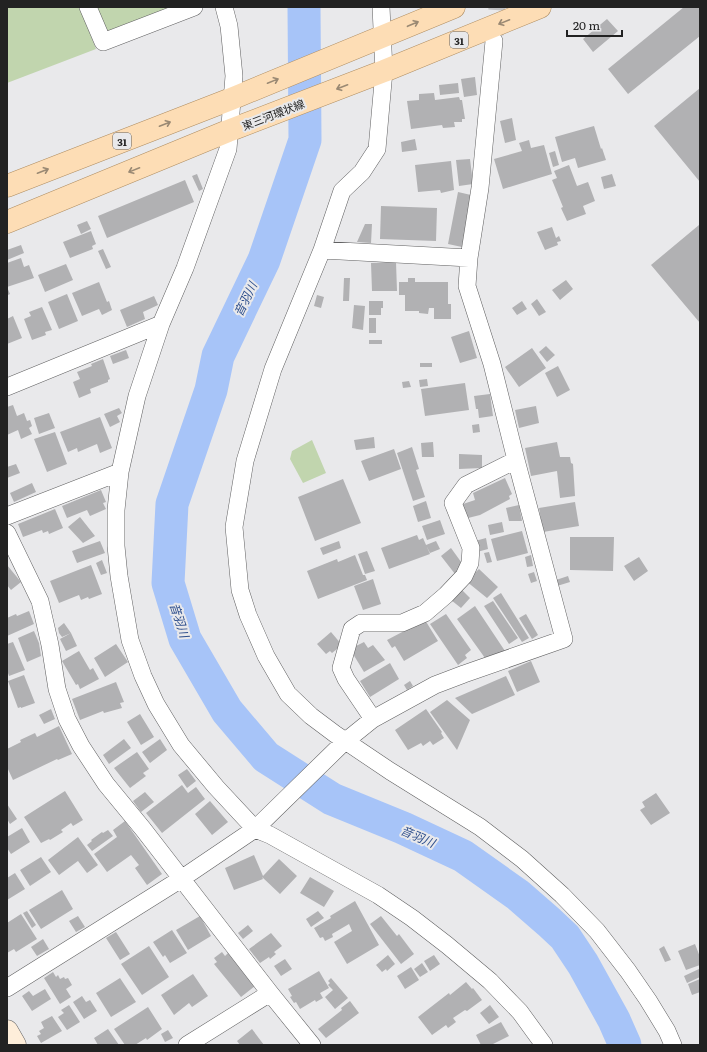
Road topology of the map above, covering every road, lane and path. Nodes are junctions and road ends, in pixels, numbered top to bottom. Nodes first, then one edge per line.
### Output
1 (88, 7) edge
2 (194, 7) edge
3 (224, 7) edge
4 (381, 7) edge
5 (454, 7) edge
6 (540, 7) edge
7 (380, 38) junction
8 (494, 41) tunnel mouth
9 (381, 72) junction
10 (234, 97) junction
11 (232, 130) junction
12 (7, 186) edge
13 (7, 222) edge
14 (322, 250) junction
15 (469, 258) junction
16 (161, 324) junction
17 (7, 387) edge
18 (516, 460) junction
19 (120, 472) junction
20 (7, 516) edge
21 (7, 532) edge
22 (373, 719) junction
23 (344, 742) junction
24 (257, 826) junction
25 (181, 879) junction
26 (7, 988) edge
27 (270, 993) junction
28 (7, 1030) edge
29 (15, 1045) edge
30 (187, 1045) edge
31 (312, 1045) edge
32 (544, 1045) edge
33 (673, 1045) edge

1 - 2 street
3 - 10 street
4 - 7 street
7 -> 5 main road, 31
6 -> 9 main road, 東三河環状線 / 31
7 - 9 street
10 -> 7 main road, 31
8 - 15 street
9 -> 11 main road, 東三河環状線 / 31
9 - 14 street
10 - 11 street
12 -> 10 main road, 31
11 -> 13 main road, 東三河環状線 / 31
11 - 16 street
14 - 15 street
14 - 23 street
15 - 18 street
16 - 17 street
16 - 19 street
18 - 22 street
18 - 22 street
19 - 20 street
19 - 24 street
21 - 25 street
22 - 23 street
23 - 24 street
23 - 33 street
24 - 25 street
24 - 32 street
25 - 26 street
25 - 27 street
27 - 30 street
27 - 31 street
28 - 29 street

